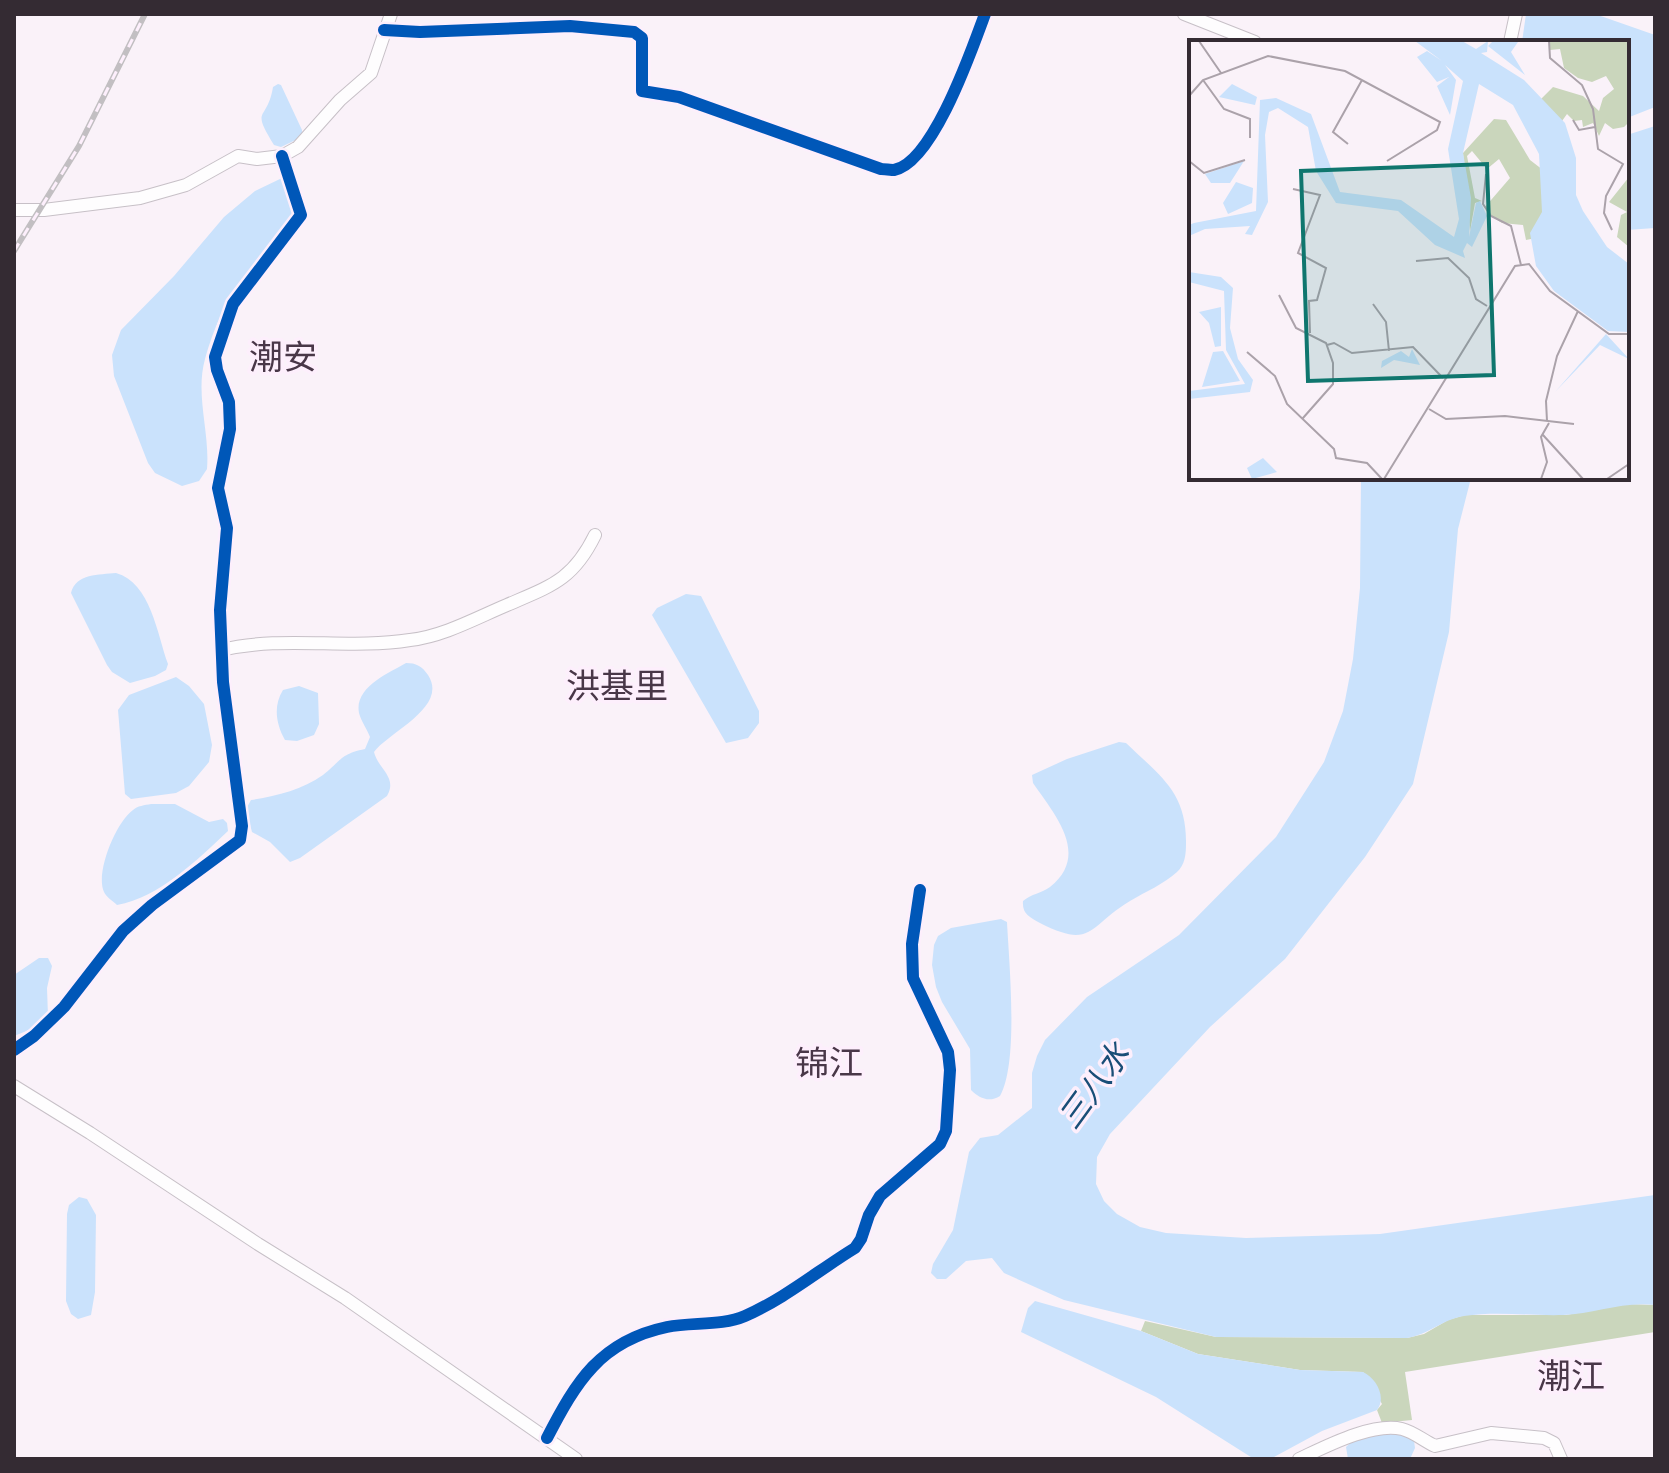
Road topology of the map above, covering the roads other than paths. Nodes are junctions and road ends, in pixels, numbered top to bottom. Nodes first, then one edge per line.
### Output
1 (391, 14) edge
2 (985, 14) edge
3 (1184, 14) edge
4 (1516, 14) edge
5 (384, 30) junction
6 (1250, 40) edge
7 (1510, 40) edge
8 (282, 156) junction
9 (14, 210) edge
10 (595, 535) dead end
11 (221, 650) junction
12 (920, 890) dead end
13 (14, 1050) edge
14 (14, 1086) edge
15 (547, 1438) junction
16 (576, 1459) edge
17 (1299, 1459) edge
18 (1561, 1459) edge

1 - 5 street
2 - 5 street
3 - 6 street
4 - 7 street
5 - 8 street
8 - 9 street
8 - 11 street
10 - 11 street
11 - 13 street
12 - 15 street
14 - 15 street
15 - 16 street
17 - 18 street

